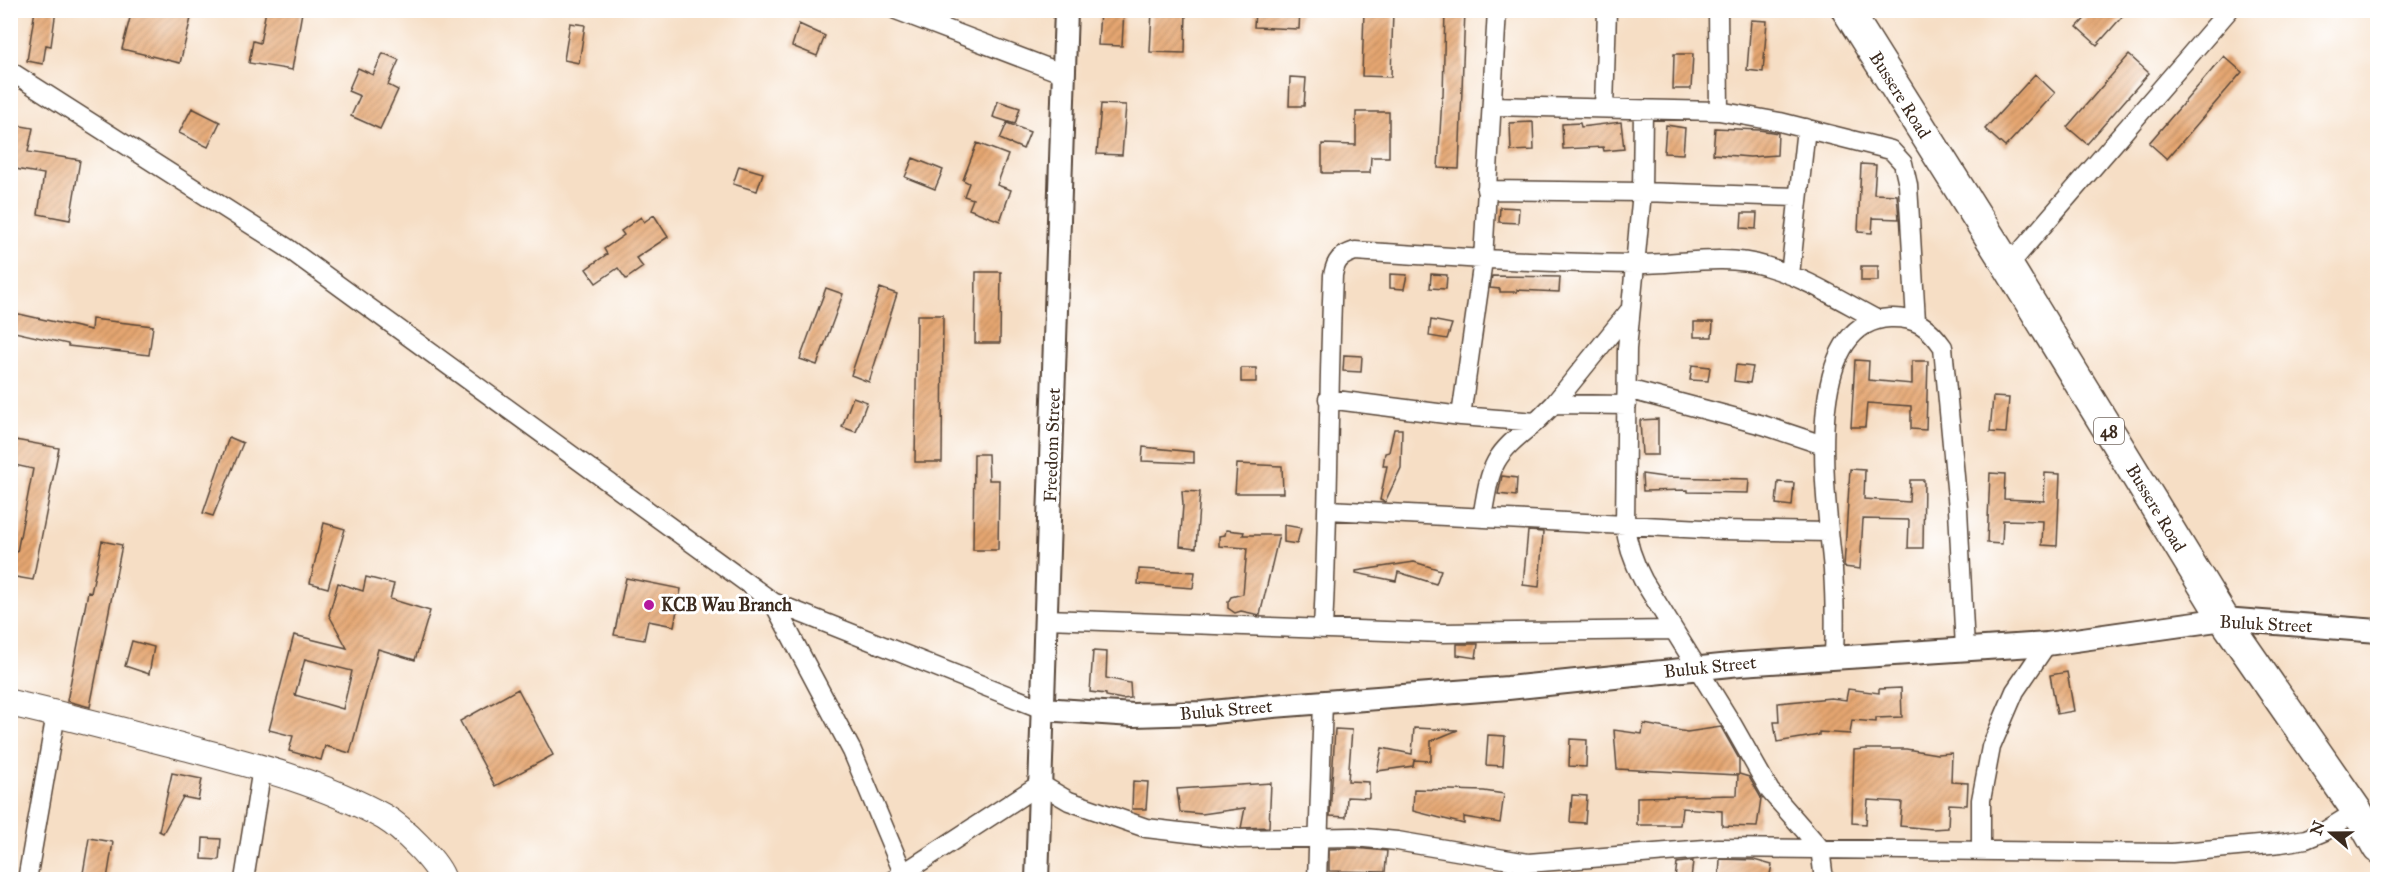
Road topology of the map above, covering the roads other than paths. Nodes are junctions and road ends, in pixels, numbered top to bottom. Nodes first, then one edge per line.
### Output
1 (896, 10) edge
2 (1066, 10) edge
3 (1497, 10) edge
4 (1607, 10) edge
5 (1719, 10) edge
6 (1847, 10) edge
7 (2229, 10) edge
8 (10, 71) edge
9 (1064, 74) junction
10 (1491, 106) junction
11 (1604, 108) junction
12 (1643, 110) junction
13 (1719, 111) junction
14 (1806, 128) junction
15 (1486, 190) junction
16 (1642, 192) junction
17 (1798, 197) junction
18 (1483, 260) junction
19 (1636, 264) junction
20 (2008, 266) junction
21 (1790, 275) junction
22 (1630, 310) junction
23 (1876, 319) junction
24 (1916, 321) junction
25 (1627, 397) junction
26 (1328, 399) junction
27 (1554, 404) junction
28 (1461, 416) junction
29 (1536, 422) junction
30 (1823, 445) junction
31 (1328, 510) junction
32 (1482, 518) junction
33 (1625, 524) junction
34 (1829, 532) junction
35 (773, 602) junction
36 (1046, 619) junction
37 (2224, 619) junction
38 (1323, 628) junction
39 (1672, 630) junction
40 (2378, 632) edge
41 (2047, 644) junction
42 (1965, 649) junction
43 (1834, 657) junction
44 (1696, 669) junction
45 (1323, 702) junction
46 (10, 703) edge
47 (1042, 709) junction
48 (56, 714) junction
49 (262, 768) junction
50 (1040, 784) junction
51 (2357, 811) junction
52 (1317, 839) junction
53 (1820, 848) junction
54 (2378, 848) edge
55 (1981, 850) junction
56 (901, 877) edge
57 (27, 879) edge
58 (244, 879) edge
59 (443, 879) edge
60 (1038, 879) edge
61 (1317, 879) edge
62 (1824, 879) edge

1 - 9 street
2 - 9 street, Freedom Street
3 - 10 street
4 - 11 street
5 - 13 street
6 - 20 main road, Bussere Road / 48
7 - 20 street
8 - 35 street
9 - 36 street, Freedom Street
10 - 11 street
10 - 15 street
11 - 12 street
12 - 13 street
12 - 16 street
13 - 14 street
14 - 17 street
14 - 24 street
15 - 16 street
15 - 18 street
16 - 17 street
16 - 19 street
17 - 21 street
18 - 19 street
18 - 26 street
18 - 28 street
19 - 21 street
19 - 22 street
20 - 37 main road, Bussere Road / 48
21 - 23 street
22 - 25 street
22 - 27 street
23 - 24 street
23 - 30 street
24 - 42 street
25 - 27 street
25 - 30 street
25 - 33 street
26 - 28 street
26 - 31 street
27 - 29 street
28 - 29 street
29 - 32 street
30 - 34 street
31 - 32 street
31 - 38 street
32 - 33 street
33 - 34 street
33 - 39 street
34 - 43 street
35 - 47 street
35 - 56 street
36 - 38 street
36 - 47 street, Freedom Street
37 - 40 street, Buluk Street
37 - 41 street, Buluk Street
37 - 51 main road, Bussere Road / 48
38 - 39 street
39 - 44 street
41 - 42 street, Buluk Street
41 - 55 street
42 - 43 street, Buluk Street
43 - 44 street, Buluk Street
44 - 45 street, Buluk Street
44 - 53 street
45 - 47 street, Buluk Street
45 - 52 street
46 - 48 main road
47 - 50 street, Freedom Street
48 - 49 main road
48 - 57 street
49 - 58 street
49 - 59 main road
50 - 52 street
50 - 56 street
50 - 60 street, Freedom Street
51 - 54 main road, Bussere Road / 48
51 - 55 street
52 - 53 street
52 - 61 street
53 - 55 street
53 - 62 street

